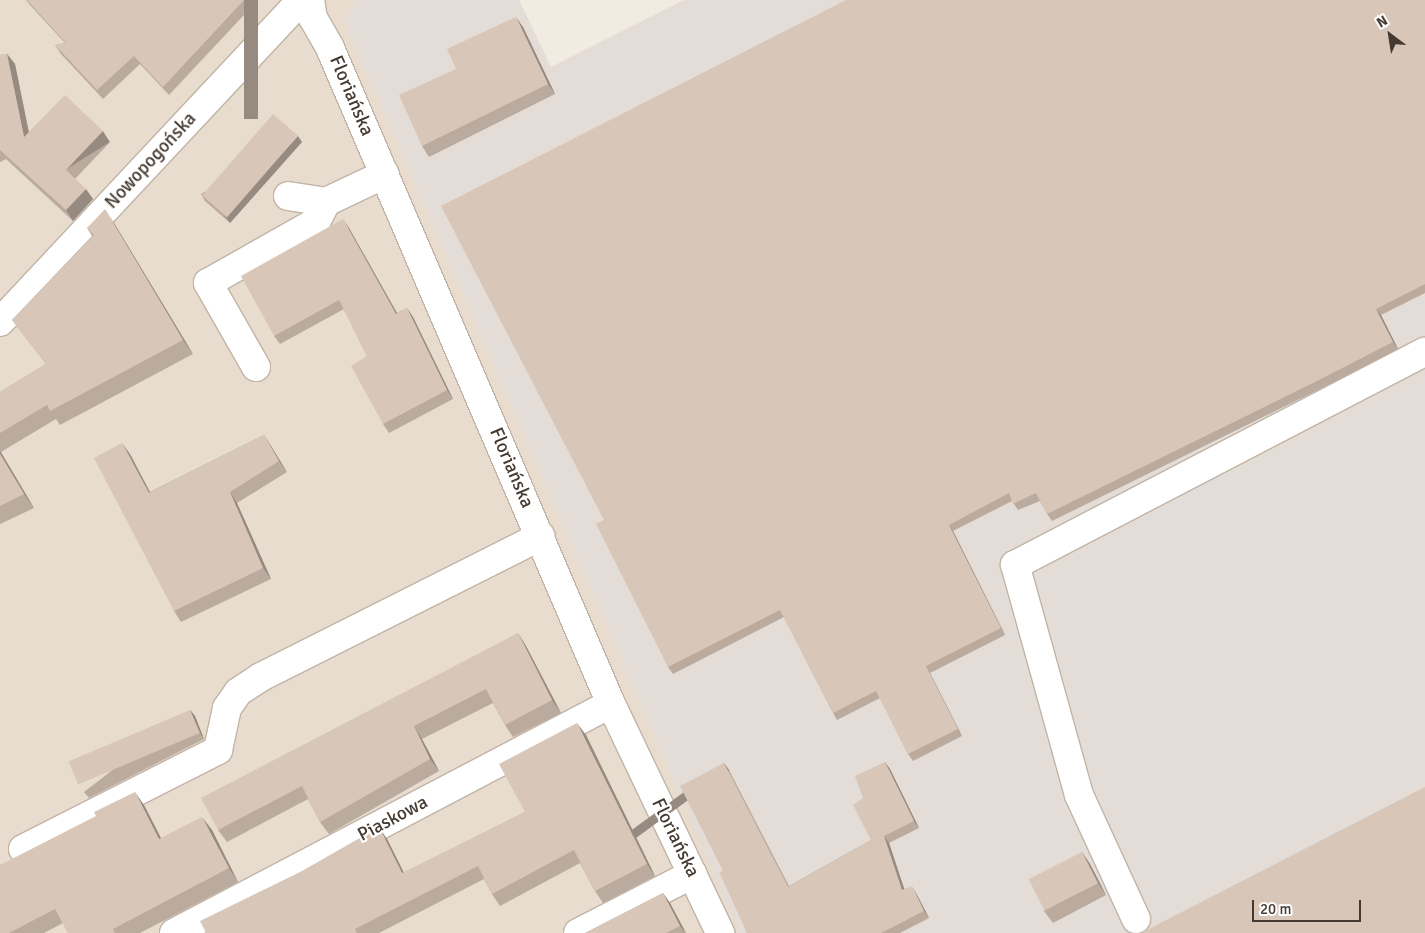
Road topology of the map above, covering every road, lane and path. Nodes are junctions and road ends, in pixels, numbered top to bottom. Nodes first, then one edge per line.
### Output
1 (301, 0) edge
2 (310, 0) edge
3 (385, 174) junction
4 (288, 196) dead end
5 (326, 202) junction
6 (0, 322) edge
7 (1425, 352) edge
8 (256, 367) dead end
9 (541, 536) junction
10 (611, 704) junction
11 (23, 849) dead end
12 (693, 874) junction
13 (1136, 919) dead end
14 (174, 933) edge
15 (578, 933) edge
16 (720, 933) edge

1 - 6 street, Nowopogońska
2 - 3 street, Floriańska
3 - 5 street
3 - 9 street, Floriańska
4 - 5 street
5 - 8 street
7 - 13 street
9 - 10 street, Floriańska
9 - 11 street
10 - 12 street, Floriańska
10 - 14 street, Piaskowa
12 - 15 street
12 - 16 street, Floriańska

